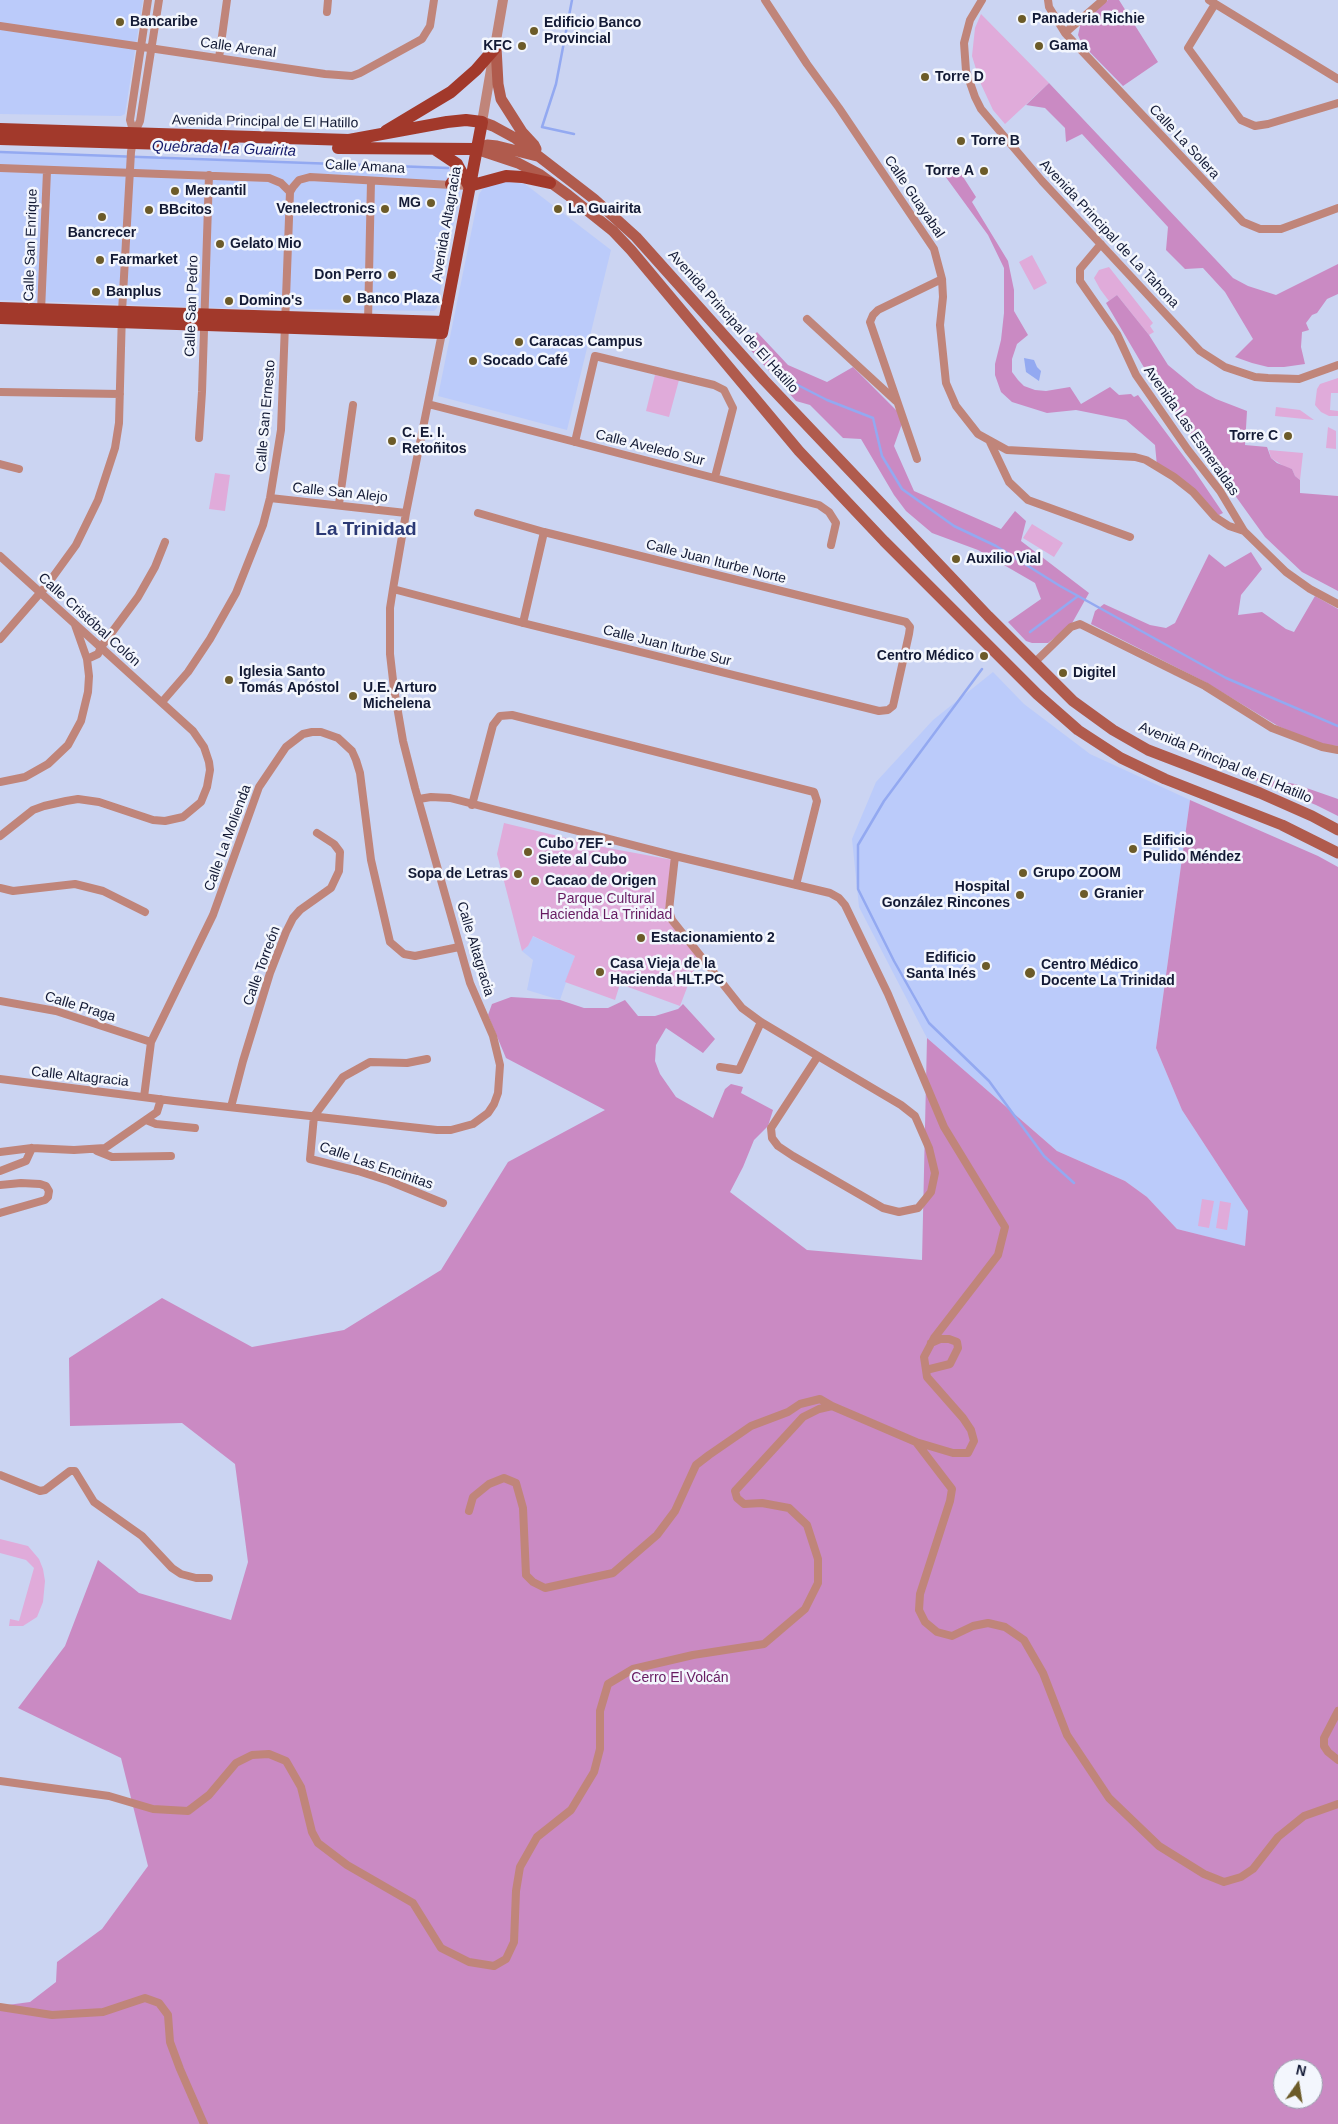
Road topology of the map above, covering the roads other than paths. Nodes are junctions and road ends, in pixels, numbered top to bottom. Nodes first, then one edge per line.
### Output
1 (148, 0) edge
2 (159, 0) edge
3 (227, 0) edge
4 (328, 0) edge
5 (434, 0) edge
6 (503, 0) edge
7 (766, 0) edge
8 (982, 0) edge
9 (1048, 0) edge
10 (1103, 0) edge
11 (1212, 2) edge
12 (326, 12) dead end
13 (0, 26) edge
14 (1065, 33) junction
15 (141, 46) junction
16 (496, 46) junction
17 (152, 48) junction
18 (220, 58) junction
19 (1338, 79) edge
20 (1338, 103) edge
21 (482, 122) junction
22 (0, 129) edge
23 (379, 135) junction
24 (0, 138) edge
25 (133, 143) junction
26 (435, 149) junction
27 (476, 149) junction
28 (539, 156) junction
29 (457, 164) junction
30 (0, 168) edge
31 (47, 171) junction
32 (130, 173) junction
33 (209, 175) junction
34 (371, 181) junction
35 (550, 183) junction
36 (451, 184) junction
37 (469, 186) junction
38 (290, 192) junction
39 (1338, 208) edge
40 (1100, 244) junction
41 (942, 279) junction
42 (0, 308) edge
43 (41, 315) junction
44 (122, 316) junction
45 (0, 318) edge
46 (204, 319) junction
47 (807, 319) dead end
48 (285, 321) junction
49 (368, 324) junction
50 (443, 327) junction
51 (1338, 365) edge
52 (0, 392) edge
53 (120, 394) junction
54 (897, 402) junction
55 (428, 404) junction
56 (353, 405) dead end
57 (199, 438) dead end
58 (575, 442) junction
59 (990, 442) junction
60 (917, 459) dead end
61 (0, 464) edge
62 (19, 469) dead end
63 (715, 477) junction
64 (270, 498) junction
65 (339, 504) junction
66 (406, 513) junction
67 (478, 513) dead end
68 (1244, 531) junction
69 (544, 532) junction
70 (1130, 537) dead end
71 (165, 542) dead end
72 (831, 545) dead end
73 (0, 556) edge
74 (393, 589) junction
75 (40, 593) junction
76 (1338, 604) edge
77 (523, 623) junction
78 (76, 625) junction
79 (0, 639) edge
80 (101, 647) junction
81 (86, 657) junction
82 (1035, 663) junction
83 (902, 665) joint
84 (162, 702) junction
85 (1338, 750) edge
86 (0, 782) edge
87 (419, 799) junction
88 (472, 805) junction
89 (1338, 830) edge
90 (317, 833) dead end
91 (0, 836) edge
92 (1338, 853) edge
93 (675, 856) junction
94 (796, 885) junction
95 (0, 888) edge
96 (146, 912) dead end
97 (459, 947) junction
98 (0, 1001) edge
99 (761, 1022) junction
100 (151, 1042) junction
101 (818, 1056) junction
102 (427, 1059) dead end
103 (720, 1067) dead end
104 (0, 1079) edge
105 (144, 1097) junction
106 (161, 1099) junction
107 (231, 1107) junction
108 (314, 1116) junction
109 (146, 1120) junction
110 (195, 1128) dead end
111 (32, 1148) junction
112 (94, 1150) junction
113 (0, 1152) edge
114 (171, 1156) dead end
115 (0, 1171) edge
116 (0, 1185) edge
117 (443, 1203) dead end
118 (0, 1213) edge
119 (932, 1343) junction
120 (926, 1370) junction
121 (832, 1406) junction
122 (916, 1442) junction
123 (0, 1475) edge
124 (469, 1512) dead end
125 (209, 1578) dead end
126 (1338, 1711) edge
127 (1338, 1760) edge
128 (0, 1781) edge
129 (1338, 1804) edge
130 (0, 2007) edge
131 (204, 2124) edge

1 - 15 street
2 - 17 street
3 - 18 street
4 - 12 street
5 - 18 street, Calle Arenal
6 - 16 street
7 - 41 street, Calle Guayabal
8 - 40 street, Avenida Principal de La Tahona
9 - 14 street, Calle La Solera
10 - 14 street
11 - 19 street
11 - 20 street
13 - 15 street, Calle Arenal
14 - 39 street, Calle La Solera
15 - 17 street, Calle Arenal
15 - 25 street
16 - 21 street
16 - 23 main road
16 - 28 main road
17 - 18 street, Calle Arenal
17 - 25 street
21 - 23 main road, Avenida Principal de El Hatillo
21 - 27 main road, Avenida Altagracia
21 - 28 main road, Avenida Principal de El Hatillo
22 - 25 main road, Avenida Principal de El Hatillo
23 - 25 main road, Avenida Principal de El Hatillo
24 - 25 main road, Avenida Principal de El Hatillo
25 - 26 main road, Avenida Principal de El Hatillo
25 - 32 street
26 - 27 main road, Avenida Principal de El Hatillo
26 - 29 main road
27 - 28 main road
27 - 35 main road, Avenida Principal de El Hatillo
27 - 37 main road, Avenida Altagracia
28 - 82 main road, Avenida Principal de El Hatillo
29 - 36 main road
29 - 37 main road
30 - 31 street
31 - 32 street
31 - 43 street, Calle San Enrique
32 - 33 street
32 - 44 street
33 - 38 street
33 - 46 street, Calle San Pedro
34 - 36 street, Calle Amana
34 - 38 street, Calle Amana
34 - 49 street
35 - 37 main road
35 - 92 main road, Avenida Principal de El Hatillo
36 - 37 street, Calle Amana
37 - 50 main road, Avenida Altagracia
38 - 48 street, Calle San Ernesto
40 - 51 street, Avenida Principal de La Tahona
40 - 68 street, Avenida Las Esmeraldas
41 - 54 street
41 - 59 street, Calle Guayabal
42 - 43 main road
43 - 44 main road
43 - 45 main road
44 - 46 main road
44 - 53 street
46 - 48 main road
46 - 57 street, Calle San Pedro
47 - 54 street
48 - 49 main road
48 - 64 street, Calle San Ernesto
49 - 50 main road
50 - 55 street, Calle Altagracia
52 - 53 street
53 - 75 street
54 - 60 street
55 - 58 street, Calle Aveledo Sur
55 - 66 street, Calle Altagracia
56 - 65 street
58 - 63 street, Calle Aveledo Sur
58 - 63 street
59 - 68 street, Calle Guayabal
59 - 70 street
61 - 62 street
63 - 72 street, Calle Aveledo Sur
64 - 65 street, Calle San Alejo
64 - 84 street, Calle San Ernesto
65 - 66 street, Calle San Alejo
66 - 74 street, Calle Altagracia
67 - 69 street, Calle Juan Iturbe Norte
68 - 76 street, Avenida Las Esmeraldas
69 - 77 street
69 - 83 street, Calle Juan Iturbe Norte
71 - 80 street
73 - 75 street, Calle Cristóbal Colón
74 - 77 street, Calle Juan Iturbe Sur
74 - 87 street, Calle Altagracia
75 - 78 street, Calle Cristóbal Colón
75 - 79 street
77 - 83 street, Calle Juan Iturbe Sur
78 - 80 street, Calle Cristóbal Colón
78 - 81 street
80 - 81 street
80 - 84 street, Calle Cristóbal Colón
81 - 86 street
82 - 85 street
82 - 89 main road, Avenida Principal de El Hatillo
84 - 91 street, Calle Cristóbal Colón
87 - 88 street
87 - 97 street, Calle Altagracia
88 - 93 street
88 - 94 street
90 - 107 street, Calle Torreón
93 - 94 street
93 - 99 street
94 - 119 street
95 - 96 street
97 - 100 street, Calle La Molienda
97 - 108 street, Calle Altagracia
98 - 100 street, Calle Praga
99 - 101 street
99 - 103 street
100 - 105 street, Calle La Molienda
101 - 101 street
102 - 108 street
104 - 105 street, Calle Altagracia
105 - 106 street, Calle Altagracia
106 - 107 street, Calle Altagracia
106 - 109 street
107 - 108 street, Calle Altagracia
108 - 117 street, Calle Las Encinitas
109 - 110 street
109 - 112 street
111 - 112 street
111 - 113 street
111 - 115 street
112 - 114 street
116 - 118 street
119 - 120 street
119 - 120 street
120 - 122 street
121 - 122 street
121 - 124 street
121 - 128 street
122 - 129 street
123 - 125 street
126 - 127 street
130 - 131 street

